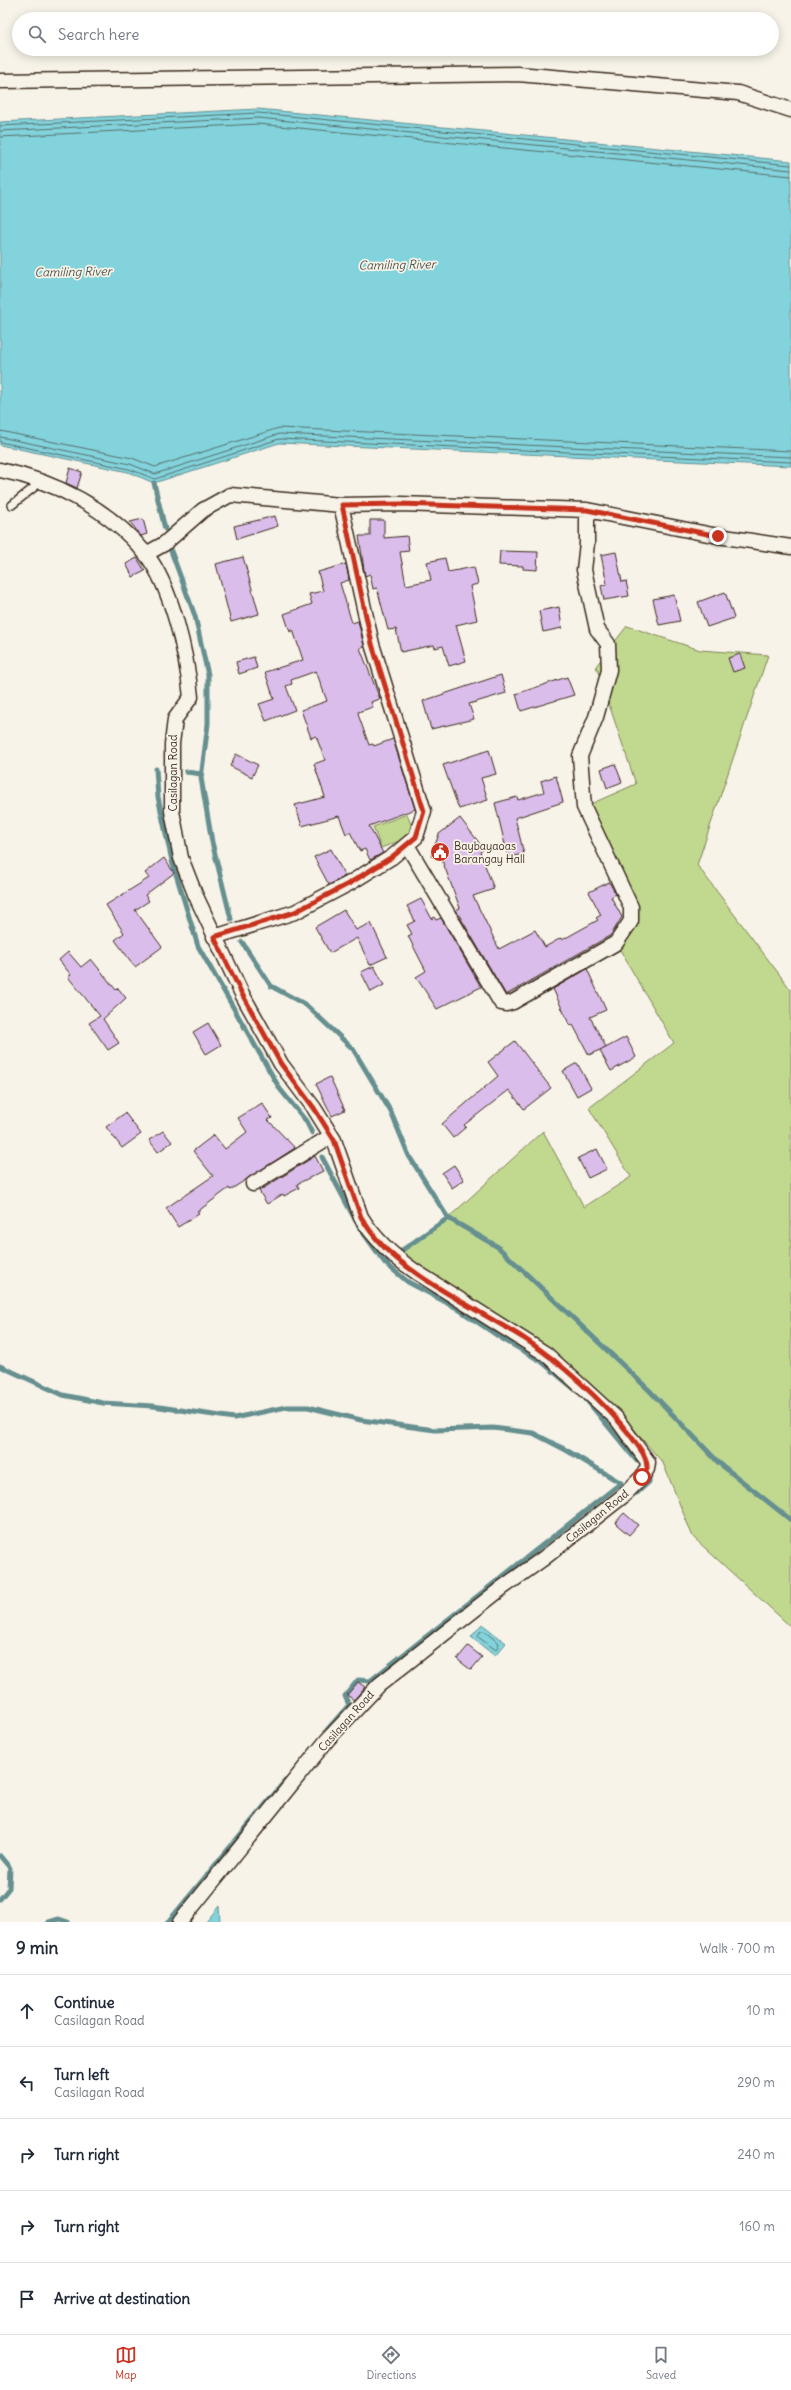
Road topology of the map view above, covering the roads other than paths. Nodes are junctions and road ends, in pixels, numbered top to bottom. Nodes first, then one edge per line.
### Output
1 (0, 81) edge
2 (791, 110) edge
3 (0, 470) edge
4 (42, 481) junction
5 (12, 505) dead end
6 (342, 505) junction
7 (587, 510) junction
8 (791, 547) edge
9 (146, 554) junction
10 (407, 845) junction
11 (214, 937) junction
12 (331, 1136) junction
13 (253, 1184) dead end
14 (180, 1922) edge

1 - 2 street
3 - 4 street, Casilagan Road
4 - 5 lane
4 - 9 street, Casilagan Road
6 - 7 street
6 - 9 street
6 - 10 street
7 - 8 street
7 - 10 street
9 - 11 street, Casilagan Road
10 - 11 street
11 - 12 street, Casilagan Road
12 - 13 street
12 - 14 street, Casilagan Road

